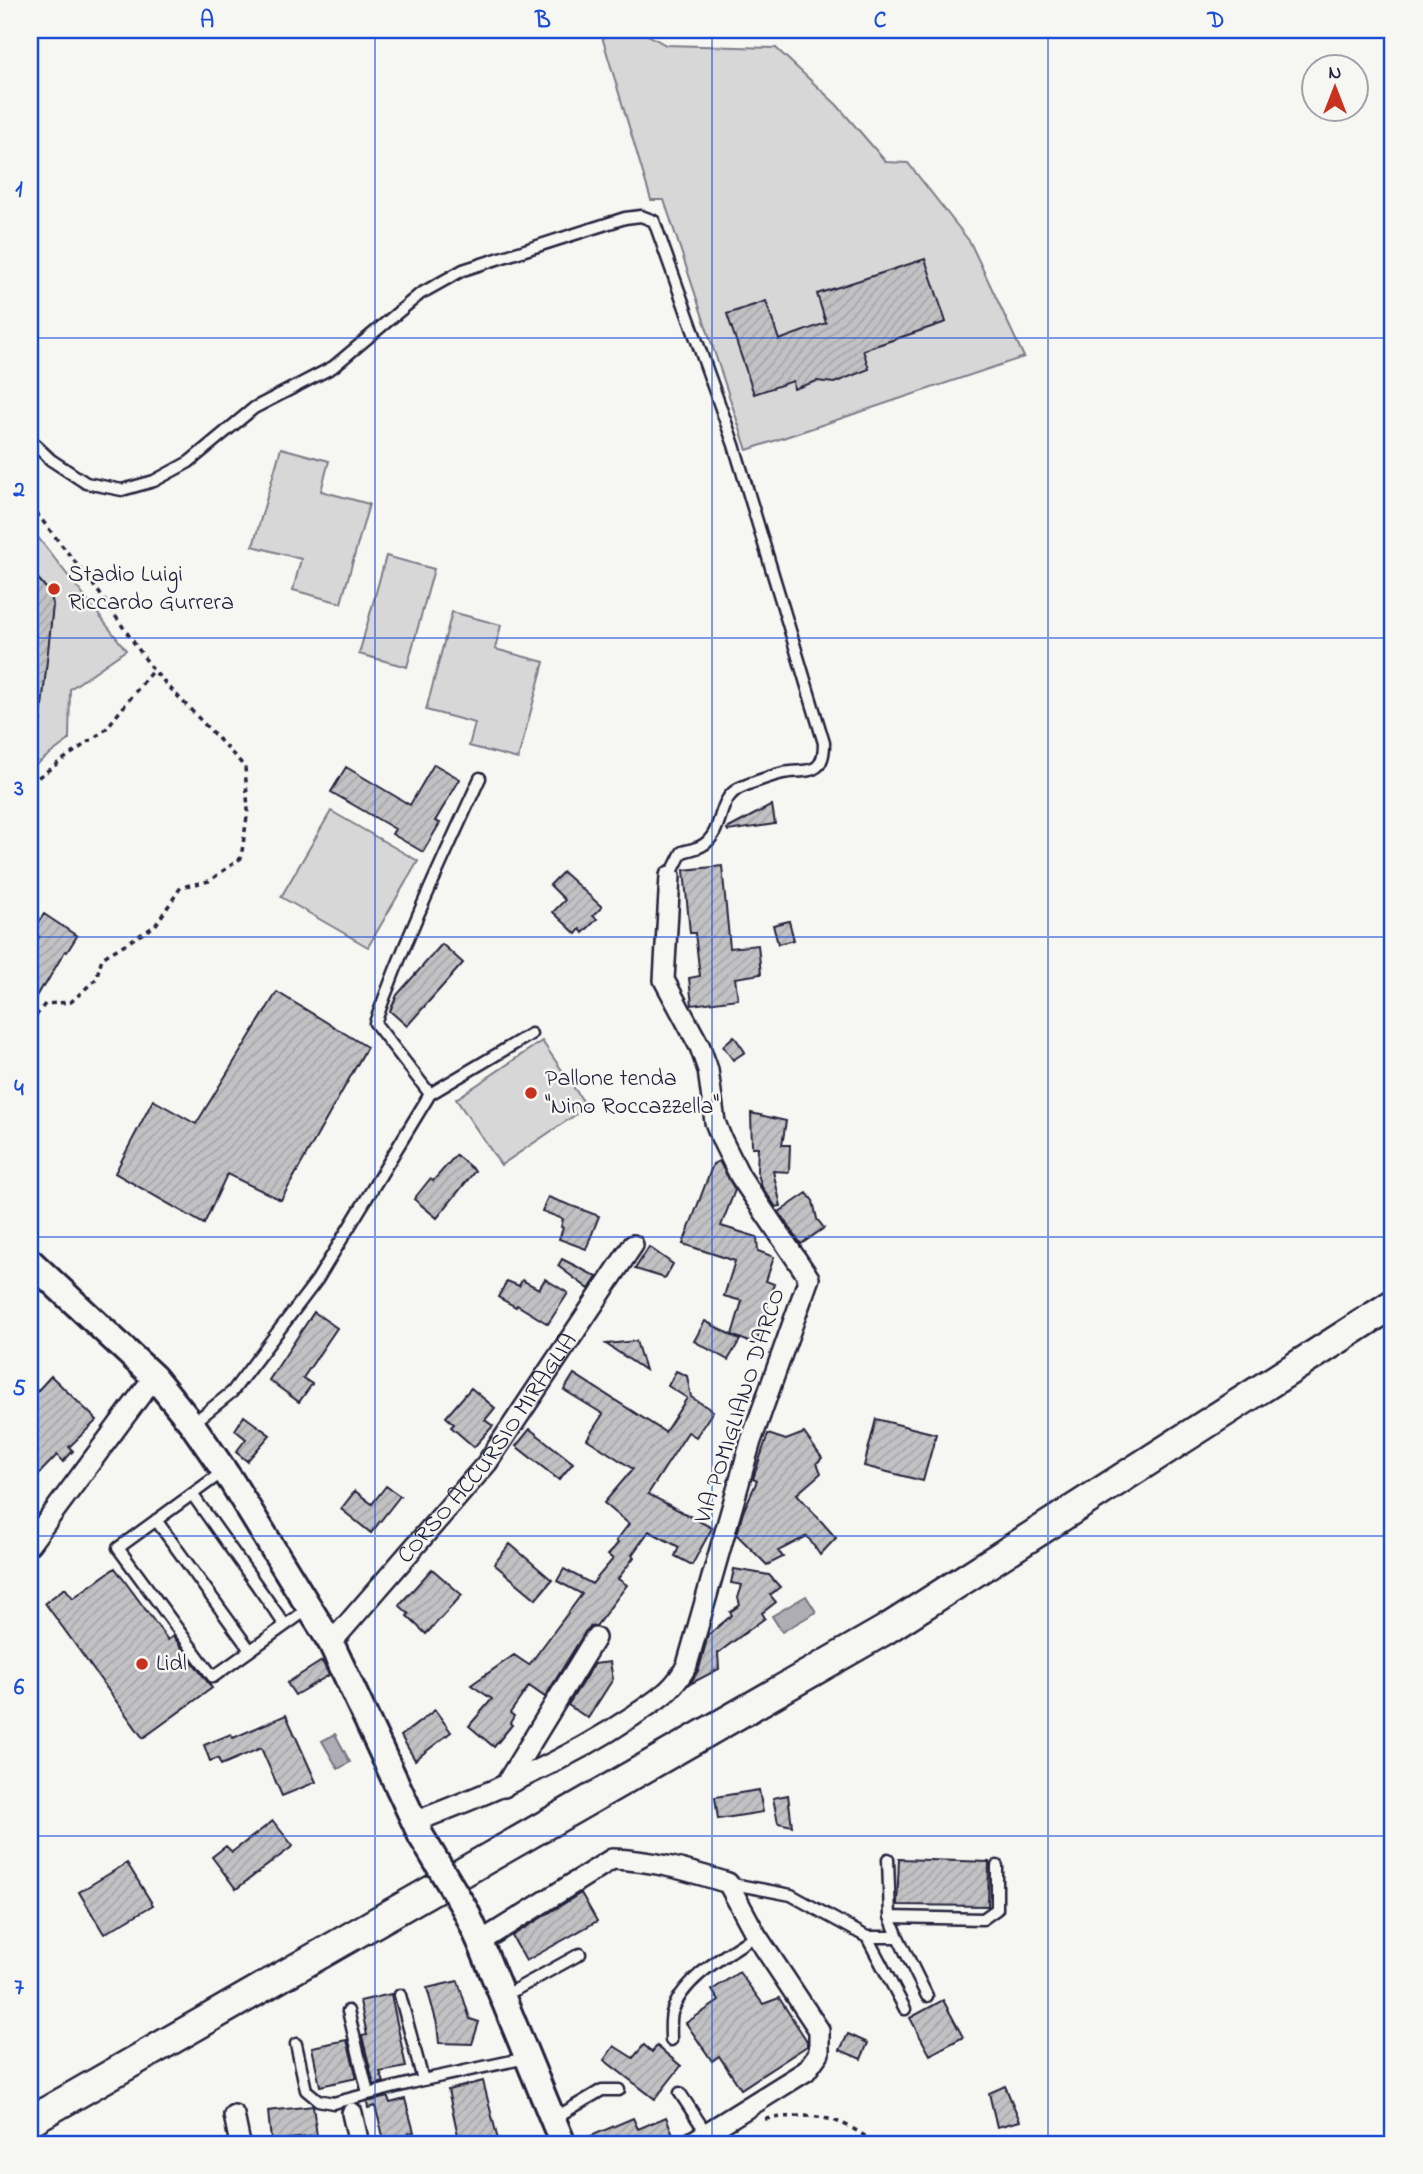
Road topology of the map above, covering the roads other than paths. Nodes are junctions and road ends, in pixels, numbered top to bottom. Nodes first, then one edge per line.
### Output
1 (30, 440) edge
2 (480, 778) dead end
3 (670, 876) joint
4 (531, 1034) dead end
5 (430, 1094) junction
6 (633, 1245) dead end
7 (30, 1261) edge
8 (1393, 1304) edge
9 (154, 1377) junction
10 (192, 1424) junction
11 (224, 1470) junction
12 (192, 1494) junction
13 (156, 1520) junction
14 (30, 1544) edge
15 (309, 1608) junction
16 (285, 1625) junction
17 (595, 1638) dead end
18 (331, 1643) junction
19 (250, 1650) junction
20 (503, 1788) junction
21 (418, 1829) junction
22 (888, 1859) dead end
23 (997, 1866) dead end
24 (728, 1883) junction
25 (890, 1917) junction
26 (756, 1935) junction
27 (867, 1937) junction
28 (898, 1937) junction
29 (480, 1942) junction
30 (580, 1954) dead end
31 (400, 1995) dead end
32 (928, 1996) dead end
33 (502, 1997) junction
34 (905, 2009) dead end
35 (348, 2011) dead end
36 (671, 2040) dead end
37 (296, 2044) dead end
38 (527, 2058) junction
39 (423, 2080) junction
40 (619, 2090) dead end
41 (368, 2093) junction
42 (680, 2093) dead end
43 (352, 2113) dead end
44 (234, 2115) dead end
45 (552, 2119) junction
46 (30, 2121) edge
47 (707, 2134) junction
48 (240, 2144) edge
49 (359, 2144) edge
50 (563, 2144) edge
51 (689, 2144) edge

1 - 3 lane
2 - 5 lane
3 - 20 street, VIA POMIGLIANO D'ARCO
4 - 5 lane
5 - 10 lane
6 - 18 street, CORSO ACCURSIO MIRAGLIA
7 - 9 street
8 - 46 main road
9 - 10 street
9 - 14 street
10 - 11 street
11 - 12 lane
11 - 15 street
12 - 13 lane
12 - 16 lane
13 - 19 lane
13 - 19 lane
15 - 16 lane
15 - 18 street
16 - 19 lane
17 - 20 street
18 - 21 street
20 - 21 street, VIA POMIGLIANO D'ARCO
21 - 29 street, bridge
22 - 25 lane
23 - 25 lane
24 - 26 street
24 - 27 lane
24 - 29 street
25 - 28 lane
26 - 36 lane
26 - 47 street
27 - 28 lane
27 - 34 lane
28 - 32 lane
29 - 33 street
30 - 33 lane
31 - 39 lane
33 - 38 street
35 - 41 lane
37 - 41 lane
38 - 39 lane
38 - 45 street
39 - 41 lane
40 - 45 lane
42 - 47 lane
43 - 49 street
44 - 48 street
45 - 50 street
47 - 51 street

